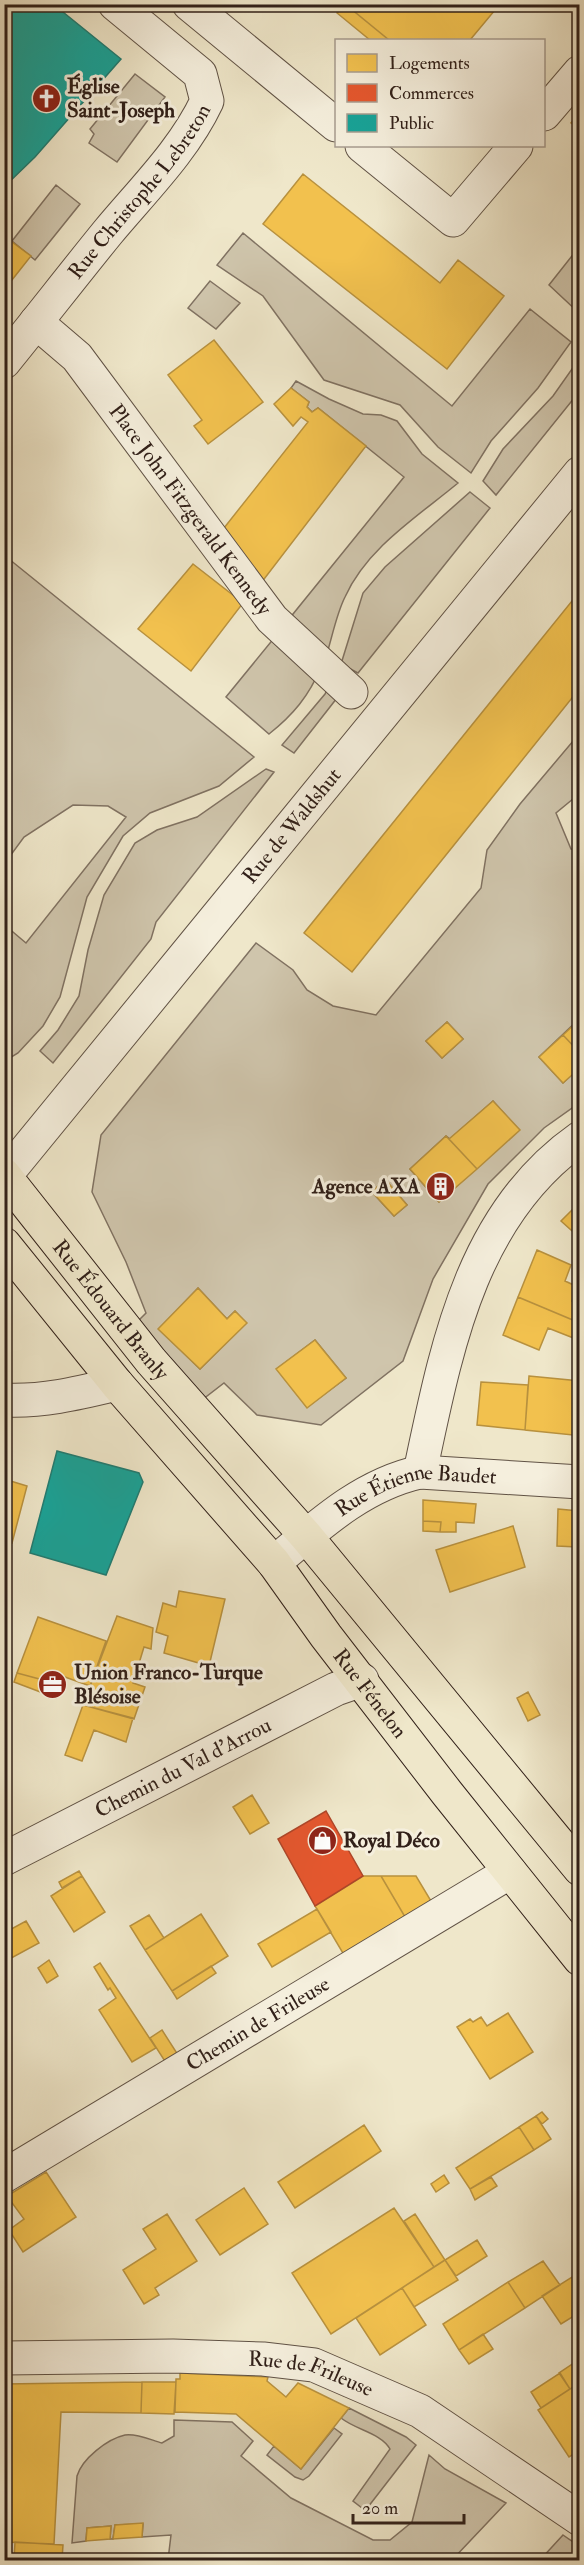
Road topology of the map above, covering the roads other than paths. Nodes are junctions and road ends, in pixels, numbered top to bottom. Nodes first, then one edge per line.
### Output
1 (114, 4) edge
2 (189, 4) edge
3 (579, 72) edge
4 (545, 112) edge
5 (335, 124) edge
6 (363, 147) edge
7 (515, 147) edge
8 (36, 322) junction
9 (4, 362) edge
10 (579, 473) edge
11 (351, 692) dead end
12 (579, 1138) edge
13 (5, 1176) edge
14 (4, 1244) edge
15 (117, 1384) junction
16 (4, 1400) edge
17 (158, 1432) joint
18 (420, 1472) junction
19 (579, 1482) edge
20 (306, 1536) junction
21 (274, 1563) junction
22 (362, 1680) junction
23 (4, 1859) edge
24 (579, 1869) edge
25 (510, 1872) junction
26 (579, 1959) edge
27 (4, 2176) edge
28 (4, 2358) edge
29 (579, 2519) edge

1 - 8 street, Rue Christophe Lebreton
2 - 5 street
3 - 4 street
6 - 7 street
8 - 9 street, Rue Christophe Lebreton
8 - 11 street, Place John Fitzgerald Kennedy
10 - 13 street, Rue de Waldshut
12 - 18 street
13 - 20 main road, Rue Édouard Branly
14 - 15 main road, Rue Édouard Branly
15 - 16 street
15 - 17 main road, Rue Édouard Branly
17 - 21 main road, Rue Fénelon
18 - 19 street, Rue Étienne Baudet
18 - 20 street, Rue Étienne Baudet
20 - 21 street, Rue Étienne Baudet
20 - 24 main road
21 - 22 main road, Rue Fénelon
22 - 23 street, Chemin du Val d'Arrou
22 - 25 main road, Rue Fénelon
25 - 26 main road, Rue Fénelon
25 - 27 street, Chemin de Frileuse
28 - 29 street, Rue de Frileuse

